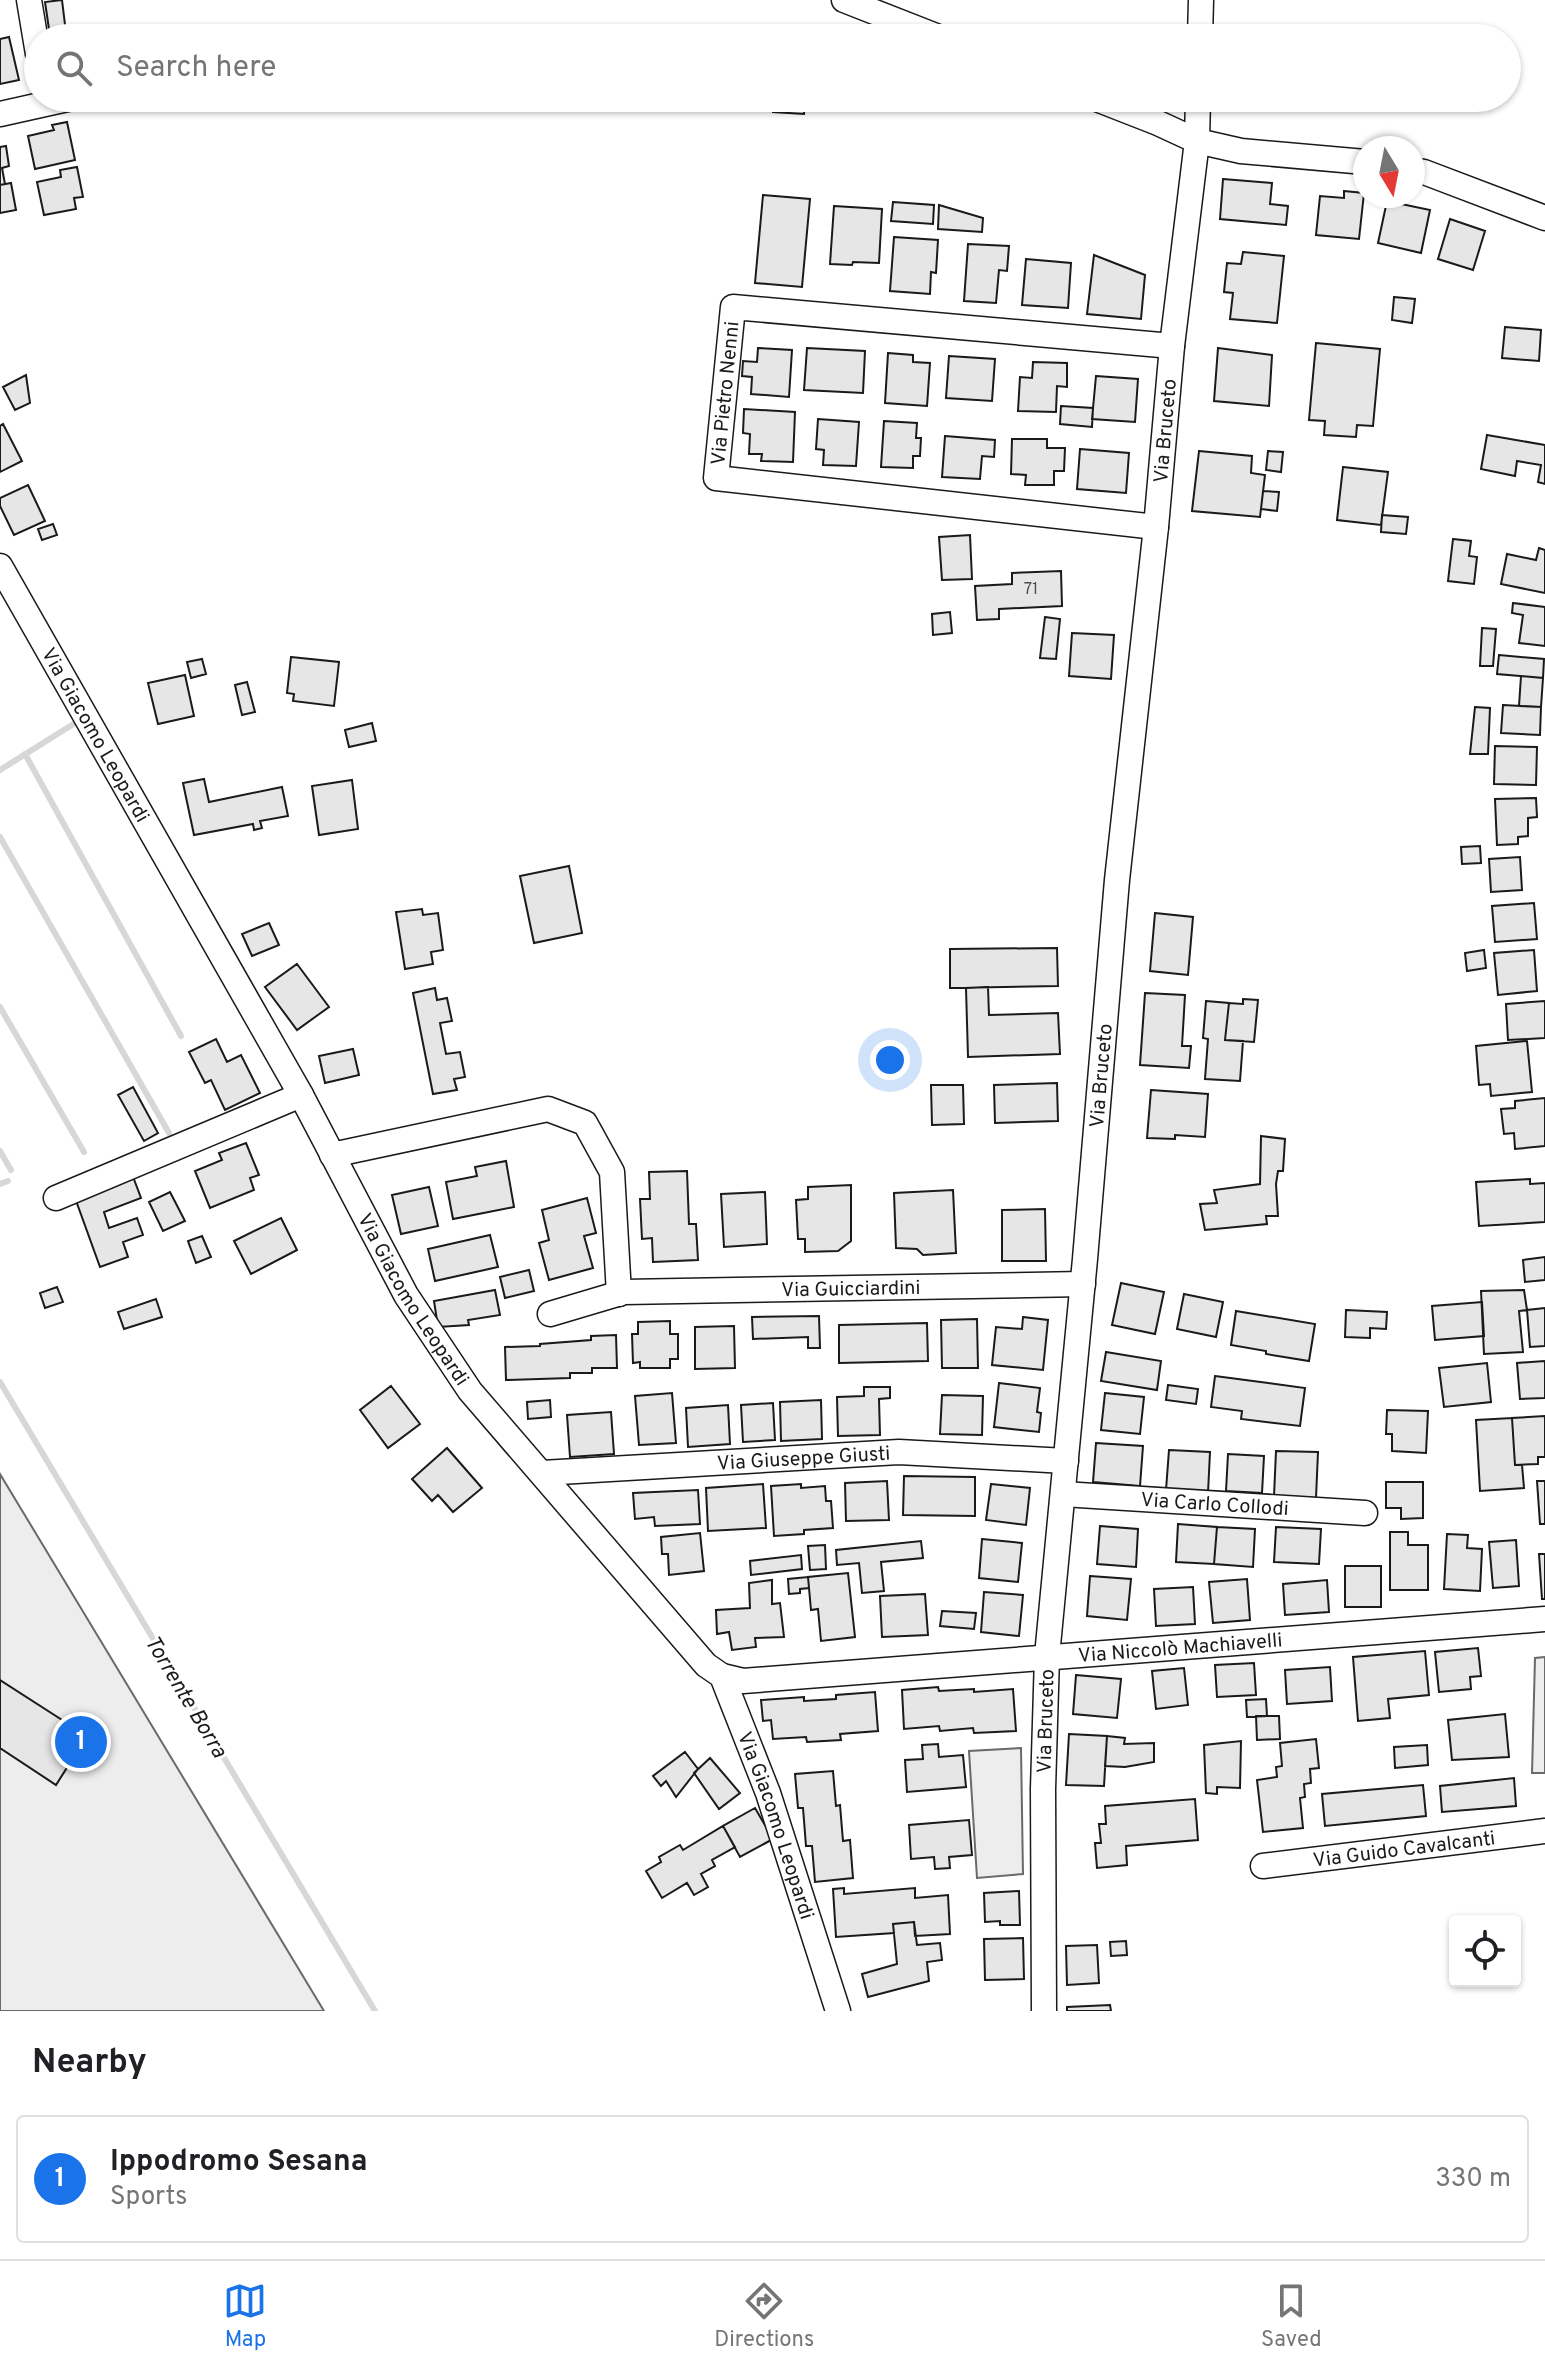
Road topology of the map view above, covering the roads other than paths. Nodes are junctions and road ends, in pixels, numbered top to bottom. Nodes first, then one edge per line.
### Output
1 (29, 0) edge
2 (844, 0) edge
3 (1201, 0) edge
4 (33, 24) edge
5 (905, 24) edge
6 (1200, 24) edge
7 (24, 107) edge
8 (1130, 112) edge
9 (1198, 112) edge
10 (0, 114) edge
11 (1197, 141) junction
12 (1353, 161) edge
13 (1425, 172) edge
14 (1545, 218) edge
15 (1172, 346) junction
16 (1156, 527) junction
17 (0, 566) edge
18 (301, 1095) junction
19 (332, 1155) junction
20 (56, 1198) dead end
21 (1083, 1284) junction
22 (619, 1294) junction
23 (550, 1314) dead end
24 (1066, 1461) junction
25 (542, 1473) junction
26 (1063, 1494) junction
27 (1365, 1513) dead end
28 (1545, 1619) edge
29 (1047, 1656) junction
30 (722, 1676) junction
31 (1545, 1831) edge
32 (1263, 1866) dead end
33 (838, 2011) edge
34 (1044, 2011) edge

1 - 4 street
2 - 5 street
3 - 6 street
7 - 10 street
8 - 11 street
9 - 11 street, Via Bruceto
11 - 12 street
11 - 15 street, Via Bruceto
13 - 14 street
15 - 16 street, Via Bruceto
15 - 16 street, Via Pietro Nenni
16 - 21 street, Via Bruceto
17 - 18 street, Via Giacomo Leopardi
18 - 19 street, Via Giacomo Leopardi
18 - 20 street
19 - 22 street
19 - 25 street, Via Giacomo Leopardi
21 - 22 street, Via Guicciardini
21 - 24 street, Via Bruceto
22 - 23 street, Via Guicciardini
24 - 25 street, Via Giuseppe Giusti
24 - 26 street, Via Bruceto
25 - 30 street, Via Giacomo Leopardi
26 - 27 street, Via Carlo Collodi
26 - 29 street, Via Bruceto
28 - 29 street, Via Niccolò Machiavelli
29 - 30 street, Via Niccolò Machiavelli
29 - 34 street, Via Bruceto
30 - 33 street, Via Giacomo Leopardi
31 - 32 street, Via Guido Cavalcanti

